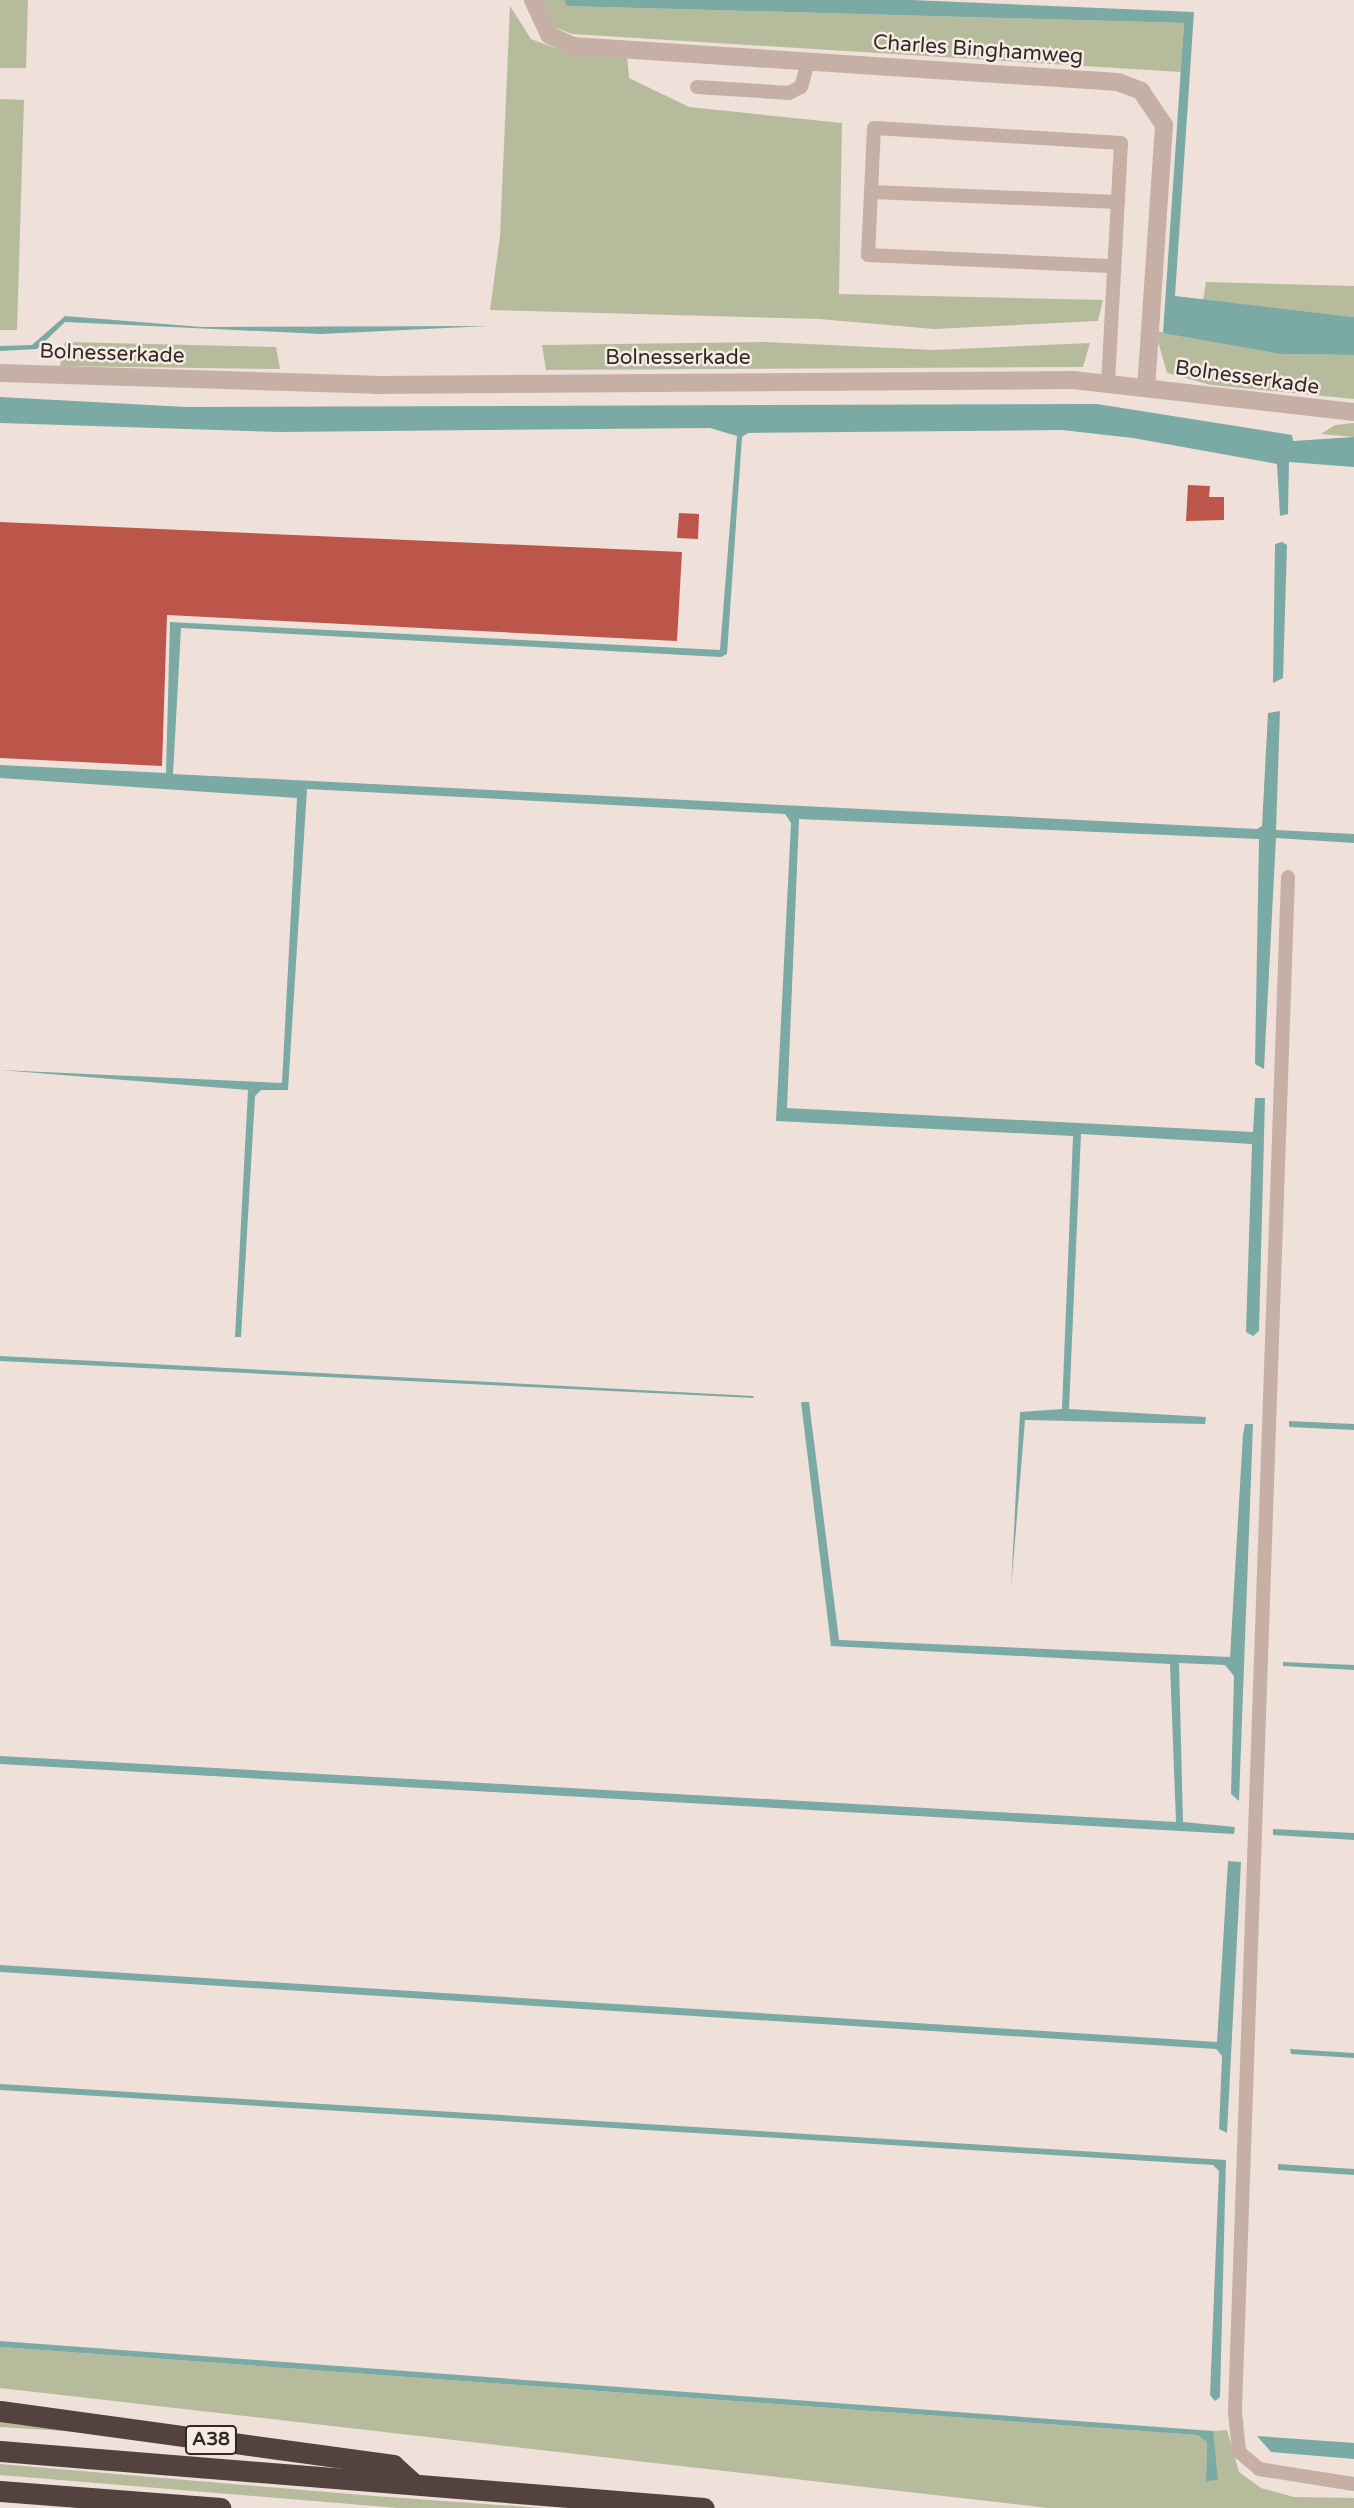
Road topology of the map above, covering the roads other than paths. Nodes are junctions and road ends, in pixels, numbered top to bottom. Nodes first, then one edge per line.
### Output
1 (533, 0) edge
2 (808, 61) junction
3 (697, 87) dead end
4 (870, 192) junction
5 (1118, 202) junction
6 (1114, 266) junction
7 (0, 373) edge
8 (1108, 383) junction
9 (1146, 387) junction
10 (1354, 412) edge
11 (1288, 877) dead end
12 (0, 2411) edge
13 (0, 2451) edge
14 (414, 2484) junction
15 (1354, 2484) edge
16 (0, 2491) edge
17 (220, 2508) edge
18 (705, 2508) edge

1 - 2 street, Charles Binghamweg
2 - 3 lane
2 - 9 street, Charles Binghamweg
4 - 5 lane
4 - 5 lane
4 - 6 lane
5 - 6 lane
6 - 8 lane
7 - 8 street, Bolnesserkade
8 - 9 street, Bolnesserkade
9 - 10 street, Bolnesserkade
11 - 15 lane
12 - 14 highway, A38
13 - 14 highway, A38
14 - 18 highway, A38
16 - 17 highway

